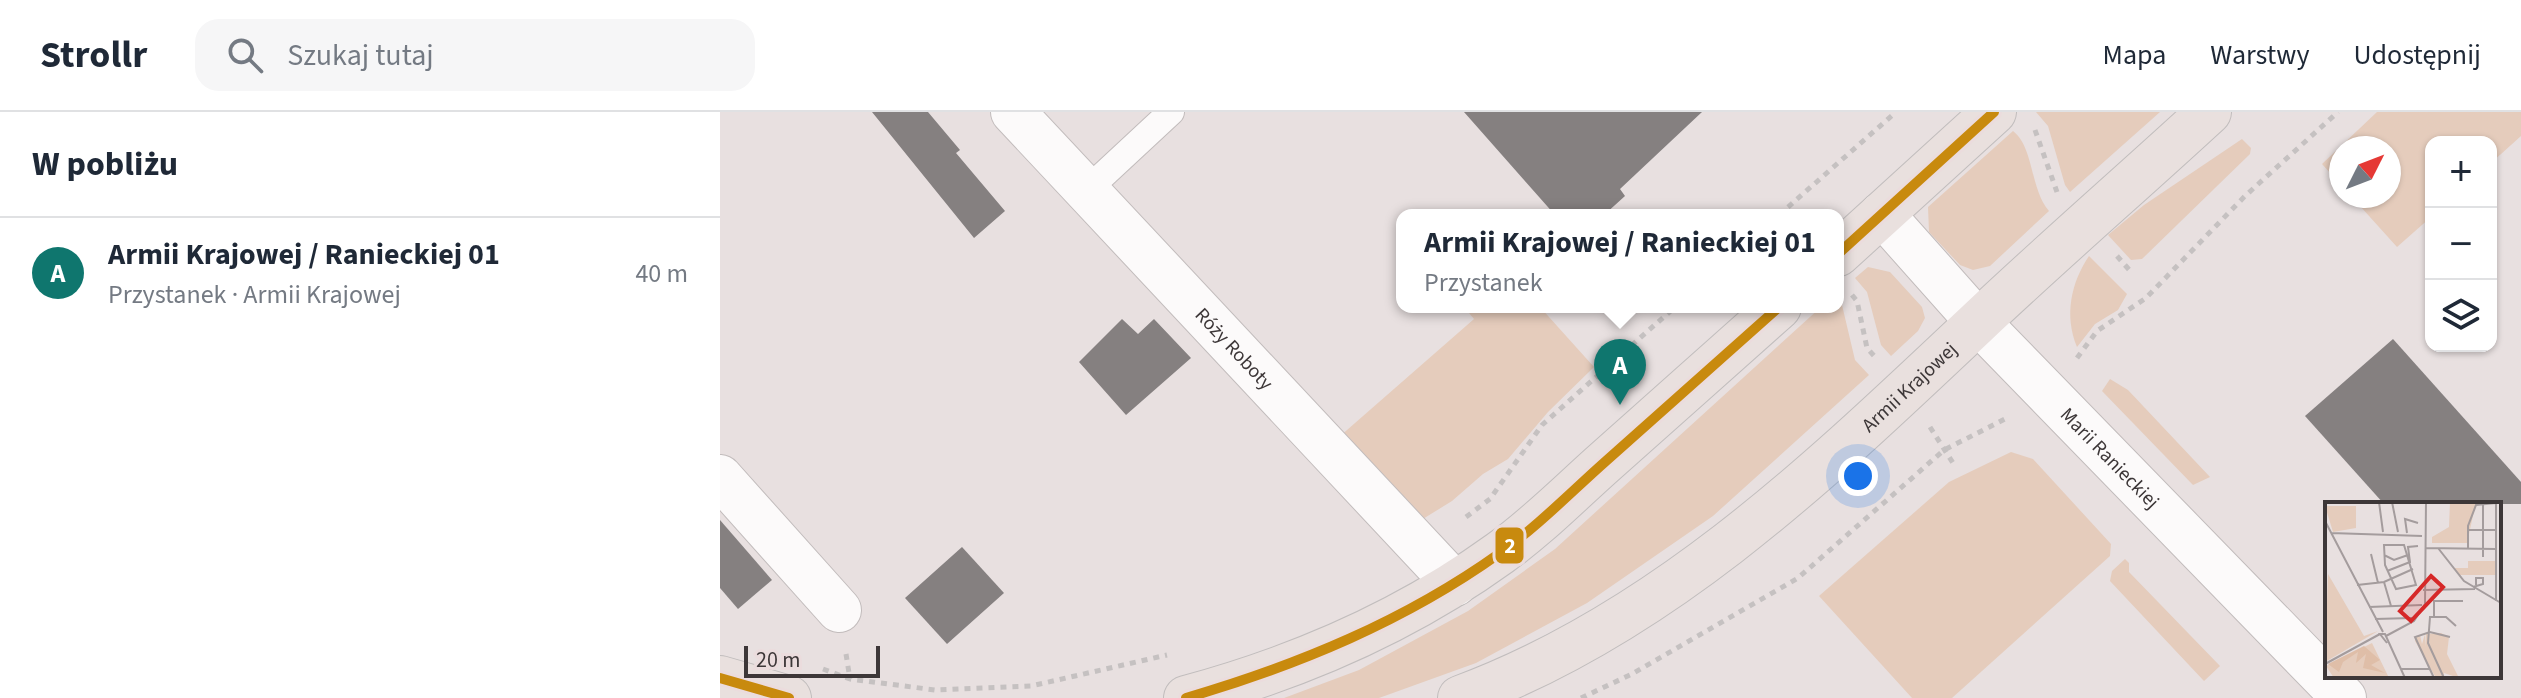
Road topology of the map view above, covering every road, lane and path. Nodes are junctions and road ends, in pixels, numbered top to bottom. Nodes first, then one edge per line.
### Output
1 (1013, 112) edge
2 (1171, 112) edge
3 (1896, 112) edge
4 (1994, 112) edge
5 (2209, 112) edge
6 (2338, 112) edge
7 (2034, 129) dead end
8 (1086, 191) junction
9 (2058, 196) dead end
10 (1786, 209) edge
11 (1882, 214) junction
12 (1844, 273) edge
13 (1668, 313) edge
14 (1772, 313) edge
15 (1978, 322) junction
16 (2079, 356) dead end
17 (1883, 364) dead end
18 (2021, 411) dead end
19 (1927, 423) dead end
20 (1944, 450) junction
21 (1953, 463) dead end
22 (720, 477) edge
23 (1422, 550) junction
24 (1455, 584) junction
25 (839, 610) dead end
26 (1181, 652) dead end
27 (821, 668) dead end
28 (720, 678) edge
29 (789, 698) edge
30 (1186, 698) edge
31 (1460, 698) edge
32 (1581, 698) edge
33 (2344, 698) edge

1 - 8 street, Róży Roboty
2 - 8 lane
3 - 10 path
4 - 11 main road
5 - 15 main road, Armii Krajowej
6 - 16 path
7 - 9 path
8 - 23 street, Róży Roboty
11 - 12 main road
11 - 15 street, Marii Ranieckiej
12 - 17 path
13 - 23 path
14 - 24 main road
15 - 31 main road, Armii Krajowej
15 - 33 street, Marii Ranieckiej
18 - 20 path
19 - 20 path
20 - 21 path
20 - 32 path
22 - 25 street
23 - 24 street, Róży Roboty
24 - 30 main road
26 - 27 path
28 - 29 main road

